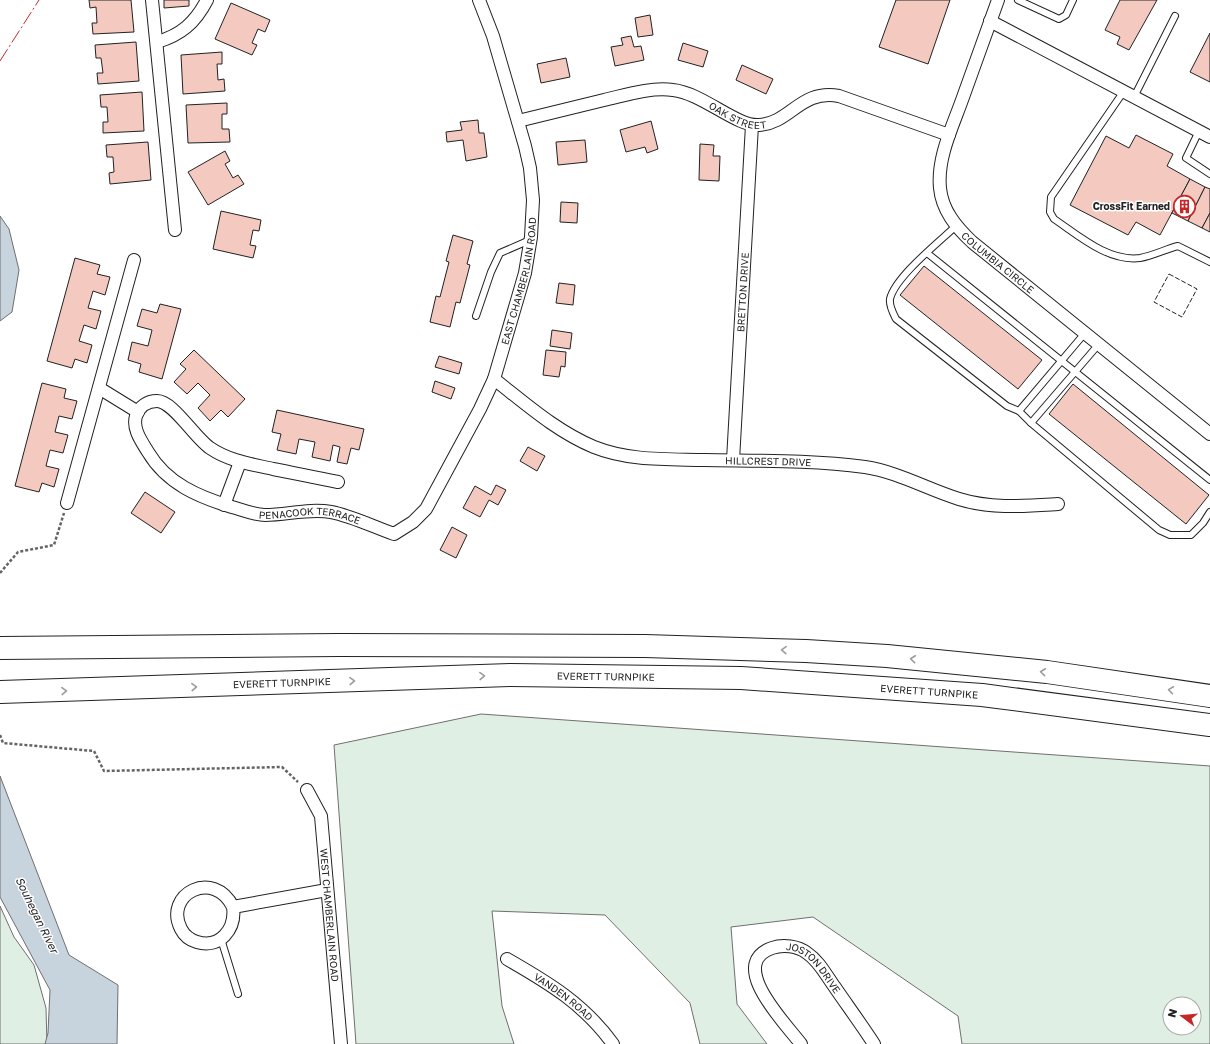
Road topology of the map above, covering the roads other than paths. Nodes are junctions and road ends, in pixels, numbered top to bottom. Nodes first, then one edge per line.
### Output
1 (152, 0) edge
2 (207, 0) edge
3 (480, 0) edge
4 (998, 0) edge
5 (1018, 0) edge
6 (1073, 0) edge
7 (1031, 3) edge
8 (1175, 16) dead end
9 (990, 21) junction
10 (157, 42) junction
11 (1129, 94) junction
12 (518, 120) junction
13 (752, 125) junction
14 (1199, 131) junction
15 (950, 135) junction
16 (1210, 137) edge
17 (1210, 174) edge
18 (956, 226) junction
19 (175, 230) dead end
20 (530, 240) junction
21 (927, 253) junction
22 (134, 260) dead end
23 (1210, 262) edge
24 (476, 316) dead end
25 (1085, 333) junction
26 (1099, 344) junction
27 (1061, 361) junction
28 (1075, 372) junction
29 (494, 379) junction
30 (99, 388) junction
31 (1019, 411) junction
32 (138, 412) junction
33 (1031, 423) junction
34 (1210, 434) edge
35 (733, 460) junction
36 (240, 462) junction
37 (1210, 480) edge
38 (338, 482) dead end
39 (67, 503) road end
40 (1058, 504) dead end
41 (224, 505) junction
42 (1210, 512) edge
43 (394, 534) joint
44 (10, 648) edge
45 (0, 692) edge
46 (1210, 696) edge
47 (1210, 725) edge
48 (307, 790) road end
49 (328, 890) junction
50 (233, 907) junction
51 (221, 939) junction
52 (507, 959) dead end
53 (238, 994) dead end
54 (341, 1044) edge
55 (613, 1044) edge
56 (801, 1044) edge
57 (874, 1044) edge

1 - 10 street
2 - 10 street
3 - 12 street, EAST CHAMBERLAIN ROAD
4 - 9 street, COLUMBIA CIRCLE
5 - 7 lane
6 - 7 lane
8 - 11 lane
9 - 11 street
9 - 15 street, COLUMBIA CIRCLE
10 - 19 street
11 - 14 street
11 - 23 lane
12 - 13 street, OAK STREET
12 - 20 street, EAST CHAMBERLAIN ROAD
13 - 15 street, OAK STREET
13 - 35 street, BRETTON DRIVE
14 - 16 street
14 - 17 lane
15 - 18 street, COLUMBIA CIRCLE
18 - 21 lane
18 - 25 street, COLUMBIA CIRCLE
20 - 24 lane
20 - 29 street, EAST CHAMBERLAIN ROAD
21 - 27 lane
21 - 31 lane
22 - 30 street
25 - 26 street, COLUMBIA CIRCLE
25 - 27 lane
26 - 28 lane
26 - 34 street, COLUMBIA CIRCLE
27 - 28 lane
27 - 31 lane
28 - 33 lane
28 - 37 lane
29 - 35 street, HILLCREST DRIVE
29 - 43 street, EAST CHAMBERLAIN ROAD
30 - 32 street
30 - 39 street
31 - 33 lane
32 - 36 street
32 - 41 street, PENACOOK TERRACE
33 - 42 lane
35 - 40 street, HILLCREST DRIVE
36 - 38 street
36 - 41 street
41 - 43 street, PENACOOK TERRACE
46 -> 44 highway
45 -> 47 highway, EVERETT TURNPIKE
48 - 49 street, WEST CHAMBERLAIN ROAD
49 - 50 street
49 - 54 street, WEST CHAMBERLAIN ROAD
50 - 51 street
50 - 51 street
51 - 53 lane
52 - 55 street, VANDEN ROAD
56 - 57 street, JOSTON DRIVE

